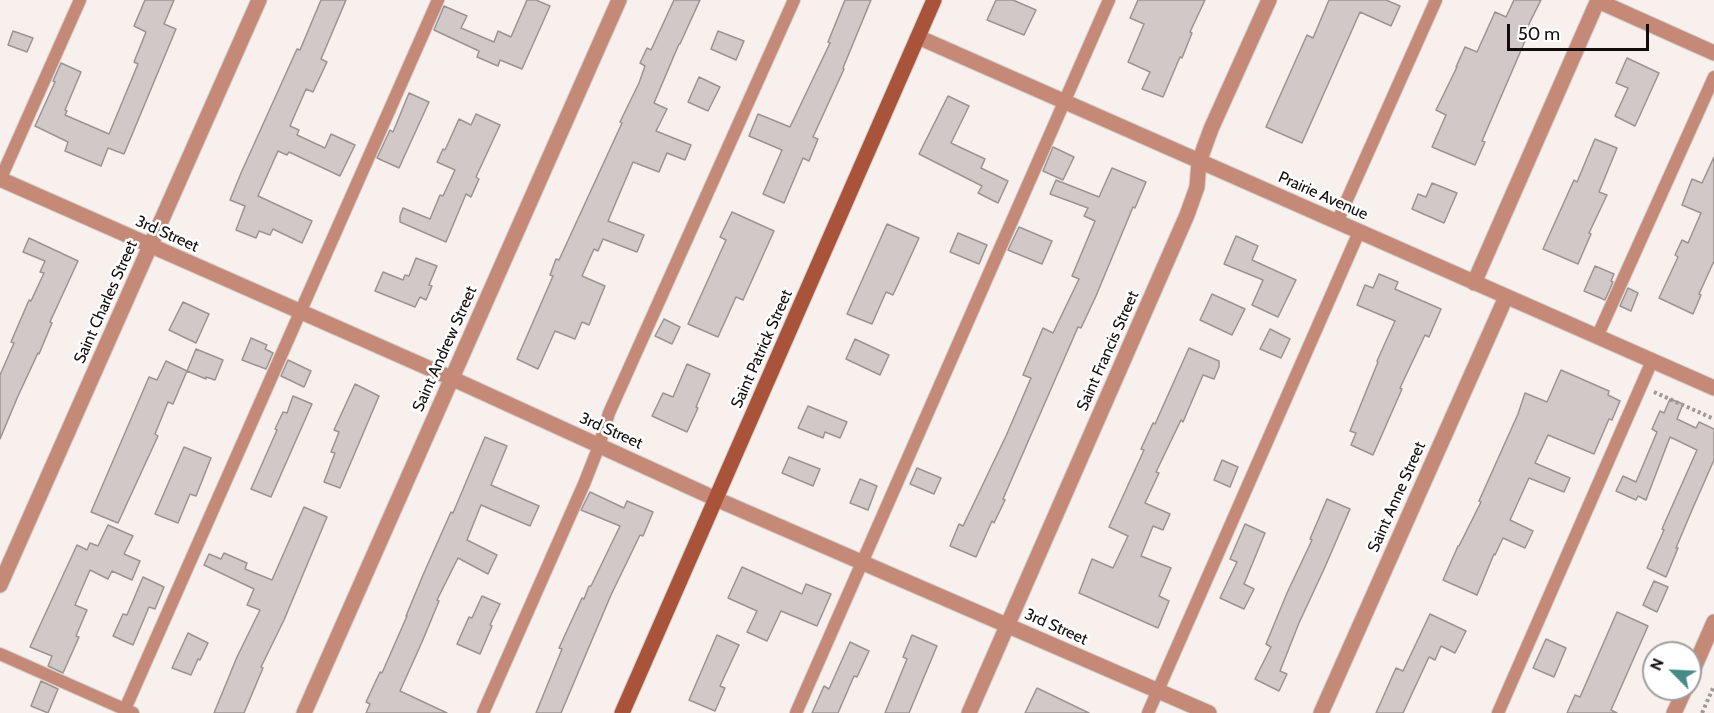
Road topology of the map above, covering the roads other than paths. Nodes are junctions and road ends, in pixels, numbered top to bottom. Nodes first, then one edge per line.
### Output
1 (80, 0) edge
2 (259, 0) edge
3 (438, 0) edge
4 (619, 0) edge
5 (794, 0) edge
6 (934, 0) edge
7 (1109, 0) edge
8 (1269, 0) edge
9 (1436, 0) edge
10 (1598, 1) edge
11 (918, 38) junction
12 (1714, 52) edge
13 (1714, 77) edge
14 (1063, 102) junction
15 (1200, 162) junction
16 (0, 179) edge
17 (1337, 222) junction
18 (1359, 232) junction
19 (150, 246) junction
20 (1474, 283) junction
21 (1506, 297) junction
22 (299, 312) junction
23 (1597, 337) junction
24 (1652, 361) junction
25 (451, 378) junction
26 (1714, 388) edge
27 (599, 446) junction
28 (716, 499) junction
29 (863, 563) junction
30 (0, 585) edge
31 (1714, 622) edge
32 (1007, 625) junction
33 (1702, 650) edge
34 (0, 654) edge
35 (1158, 691) junction
36 (129, 711) edge
37 (304, 713) edge
38 (483, 713) edge
39 (622, 713) edge
40 (796, 713) edge
41 (969, 713) edge
42 (1148, 713) edge
43 (1209, 713) edge
44 (1321, 713) edge
45 (1498, 713) edge

1 - 16 lane
2 - 19 street, Saint Charles Street
3 - 22 lane
4 - 25 street, Saint Andrew Street
5 - 27 lane
6 - 11 main road, Saint Patrick Street
7 - 14 lane
8 - 15 street, Saint Francis Street
9 - 17 lane
10 - 12 street
10 - 20 street
11 - 14 street, Prairie Avenue
11 - 28 main road, Saint Patrick Street
13 - 23 lane
14 - 15 street, Prairie Avenue
14 - 29 lane
15 - 17 street, Prairie Avenue
15 - 32 street, Saint Francis Street
16 - 19 street, 3rd Street
17 - 18 street, Prairie Avenue
18 - 20 street, Prairie Avenue
18 - 35 lane
19 - 22 street, 3rd Street
19 - 30 street, Saint Charles Street
20 - 21 street, Prairie Avenue
21 - 23 street, Prairie Avenue
21 - 44 street, Saint Anne Street
22 - 25 street, 3rd Street
22 - 36 lane
23 - 24 street, Prairie Avenue
24 - 26 street, Prairie Avenue
24 - 45 lane
25 - 27 street, 3rd Street
25 - 37 street, Saint Andrew Street
27 - 28 street, 3rd Street
27 - 38 lane
28 - 29 street, 3rd Street
28 - 39 main road, Saint Patrick Street
29 - 32 street, 3rd Street
29 - 40 lane
31 - 33 street
32 - 35 street, 3rd Street
32 - 41 street, Saint Francis Street
34 - 36 lane
35 - 42 lane
35 - 43 street, 3rd Street

